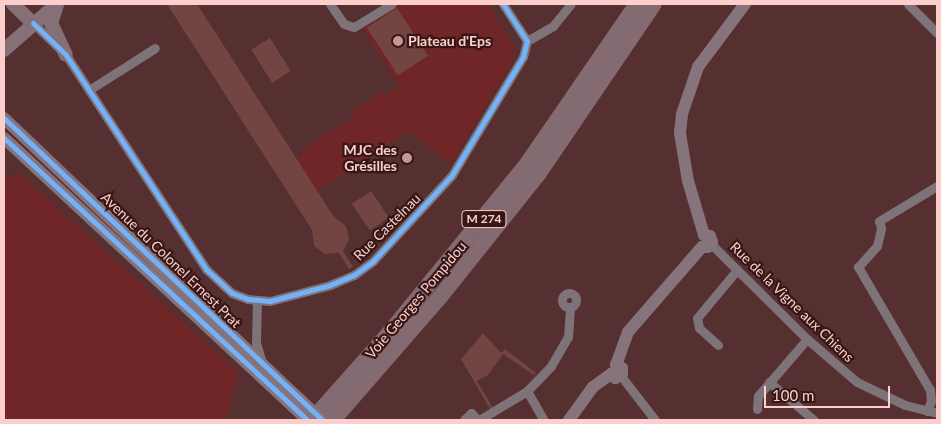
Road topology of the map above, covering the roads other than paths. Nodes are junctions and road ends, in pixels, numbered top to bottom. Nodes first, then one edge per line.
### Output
1 (12, 4) edge
2 (57, 4) edge
3 (330, 4) edge
4 (392, 4) edge
5 (503, 4) edge
6 (570, 4) edge
7 (637, 4) edge
8 (654, 4) edge
9 (745, 4) edge
10 (908, 4) edge
11 (33, 23) junction
12 (937, 33) edge
13 (527, 41) junction
14 (154, 48) dead end
15 (4, 50) edge
16 (66, 55) junction
17 (89, 90) junction
18 (4, 118) edge
19 (4, 138) edge
20 (937, 186) edge
21 (706, 242) junction
22 (736, 270) junction
23 (257, 301) junction
24 (570, 307) dead end
25 (807, 339) junction
26 (718, 345) dead end
27 (264, 364) junction
28 (616, 372) junction
29 (769, 382) junction
30 (527, 391) junction
31 (291, 398) junction
32 (757, 409) dead end
33 (927, 411) junction
34 (937, 413) edge
35 (307, 420) edge
36 (312, 420) edge
37 (322, 420) edge
38 (333, 420) edge
39 (464, 420) edge
40 (479, 420) edge
41 (544, 420) edge
42 (569, 420) edge
43 (655, 420) edge
44 (814, 420) edge

1 - 11 main road
2 - 11 main road
2 - 16 main road
3 - 4 street
5 - 13 street
6 - 13 street
7 - 36 highway, Voie Georges Pompidou / M 274
8 - 38 highway, Voie Georges Pompidou / M 274
9 - 21 main road
10 - 12 street
11 - 15 main road
11 - 16 street, Rue Castelnau
13 - 23 street, Rue Castelnau
14 - 17 street
16 - 17 street, Rue Castelnau
17 - 23 street, Rue Castelnau
18 - 27 main road, Avenue du Colonel Ernest Prat
19 - 31 main road, Avenue du Colonel Ernest Prat
20 - 33 street
21 - 22 street, Rue de la Vigne aux Chiens
21 - 28 main road
22 - 25 street, Rue de la Vigne aux Chiens
22 - 26 street
23 - 27 street
24 - 30 street
25 - 29 street
25 - 33 street, Rue de la Vigne aux Chiens
27 - 31 main road, Avenue du Colonel Ernest Prat
28 - 42 main road
28 - 43 street
29 - 32 street
29 - 44 street
30 - 40 street
30 - 41 street
31 - 35 main road, Avenue du Colonel Ernest Prat
31 - 37 main road, Avenue du Colonel Ernest Prat, bridge
33 - 34 street, Rue de la Vigne aux Chiens
39 - 40 street

